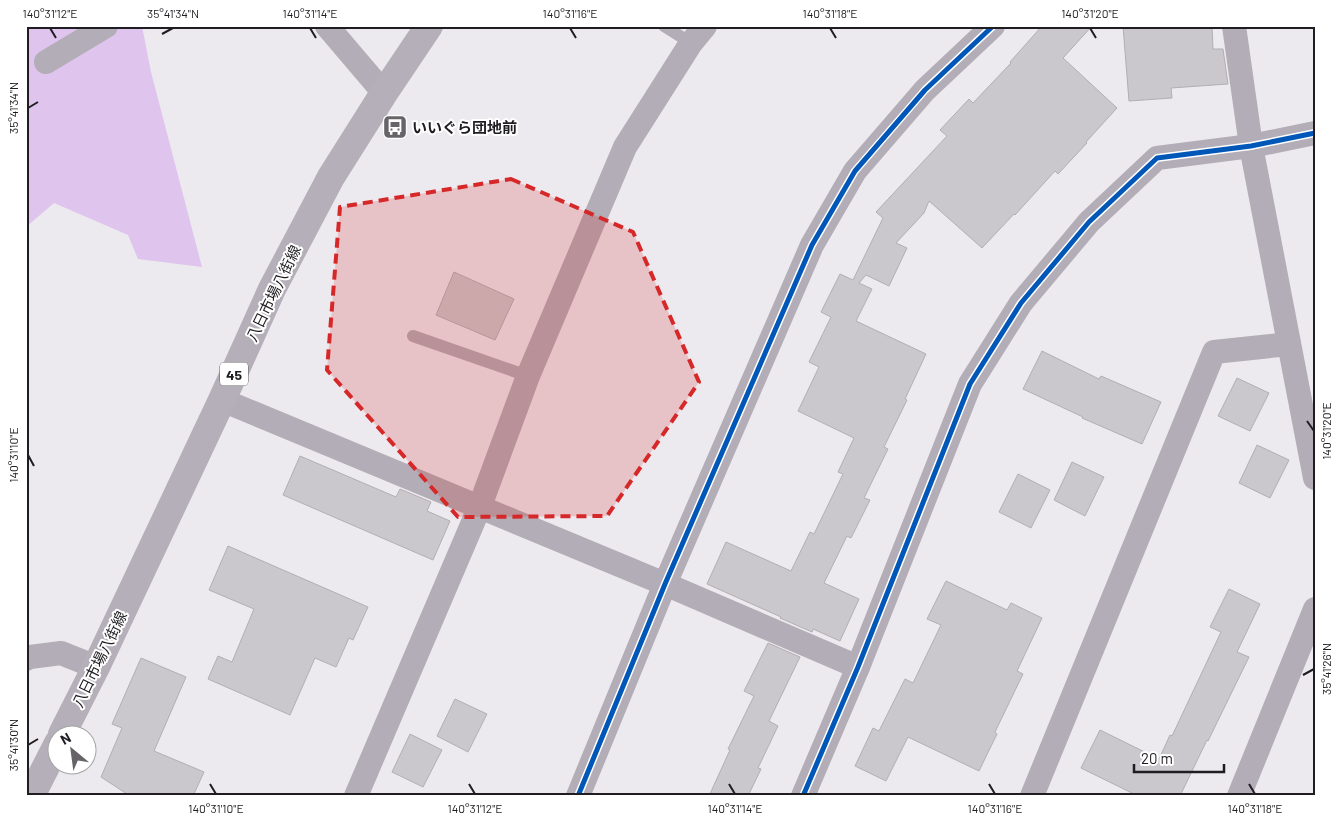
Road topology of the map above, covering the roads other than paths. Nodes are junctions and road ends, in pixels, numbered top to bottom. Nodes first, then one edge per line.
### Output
1 (106, 26) edge
2 (327, 26) edge
3 (430, 26) edge
4 (664, 26) edge
5 (993, 26) edge
6 (1234, 26) edge
7 (698, 35) edge
8 (46, 62) dead end
9 (384, 93) junction
10 (1315, 133) edge
11 (1251, 146) junction
12 (413, 336) dead end
13 (1289, 344) junction
14 (528, 376) junction
15 (222, 400) junction
16 (1315, 478) edge
17 (480, 506) junction
18 (665, 584) junction
19 (1315, 609) edge
20 (26, 660) edge
21 (96, 667) junction
22 (858, 667) junction
23 (67, 724) edge
24 (48, 763) edge
25 (31, 796) edge
26 (356, 796) edge
27 (578, 796) edge
28 (803, 796) edge
29 (1032, 796) edge
30 (1239, 796) edge

1 - 8 street
2 - 9 street
3 - 9 main road, 八日市場八街線 / 45
4 - 7 lane
5 - 18 street
6 - 11 street
7 - 14 street
9 - 15 main road, 八日市場八街線 / 45
10 - 11 street
11 - 13 street
11 - 22 street
12 - 14 lane
13 - 16 street
13 - 29 street
14 - 17 street
15 - 17 street
15 - 21 main road, 八日市場八街線 / 45
17 - 18 street
17 - 26 street
18 - 22 street
18 - 27 street
19 - 30 street
20 - 21 street
21 - 23 main road, 八日市場八街線 / 45
22 - 28 street
24 - 25 main road

